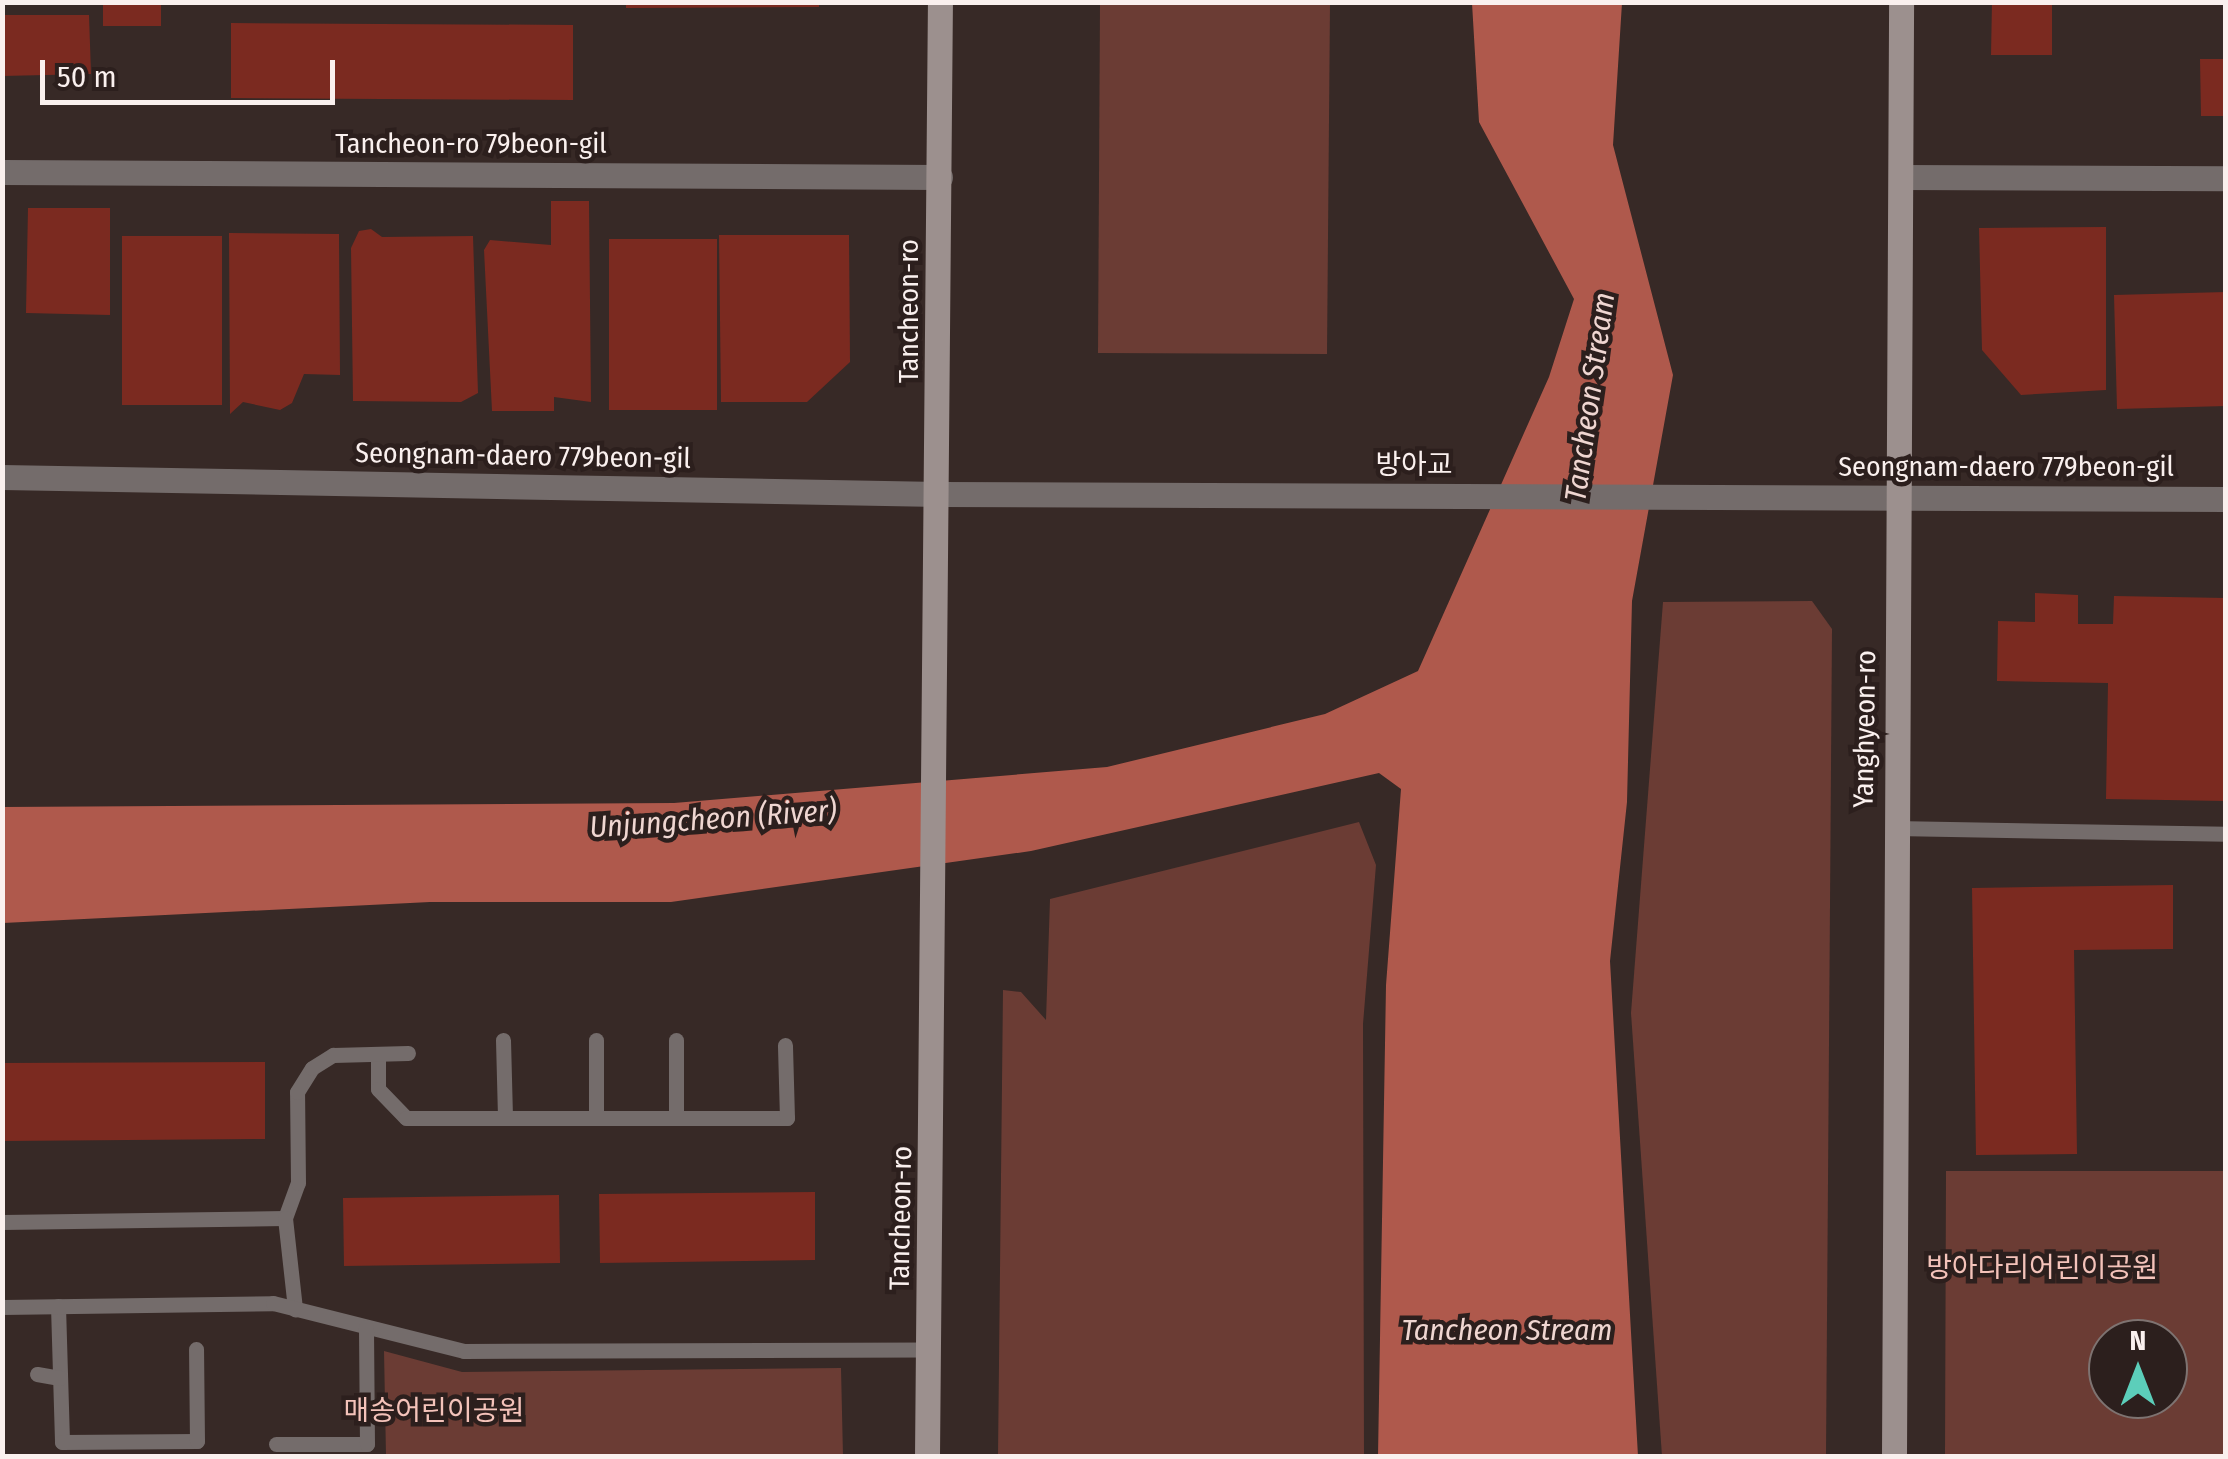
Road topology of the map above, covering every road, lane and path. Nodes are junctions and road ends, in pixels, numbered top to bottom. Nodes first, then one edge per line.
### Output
1 (940, 2) edge
2 (1901, 2) edge
3 (2, 172) edge
4 (940, 177) junction
5 (1902, 177) junction
6 (2226, 178) edge
7 (2, 477) edge
8 (1042, 493) joint
9 (939, 494) junction
10 (1899, 495) junction
11 (1786, 497) joint
12 (2226, 499) edge
13 (1894, 828) junction
14 (2226, 834) edge
15 (503, 1040) dead end
16 (596, 1040) dead end
17 (676, 1040) dead end
18 (785, 1045) dead end
19 (408, 1053) dead end
20 (378, 1054) junction
21 (505, 1118) junction
22 (596, 1118) junction
23 (676, 1118) junction
24 (285, 1218) junction
25 (2, 1222) edge
26 (58, 1306) junction
27 (2, 1307) edge
28 (295, 1309) junction
29 (366, 1327) junction
30 (196, 1349) dead end
31 (929, 1349) junction
32 (37, 1374) dead end
33 (60, 1378) junction
34 (276, 1444) dead end
35 (927, 1456) edge
36 (1894, 1456) edge

1 - 4 main road, Tancheon-ro
2 - 5 main road, Yanghyeon-ro
3 - 4 street, Tancheon-ro 79beon-gil
4 - 9 main road, Tancheon-ro
5 - 6 street
5 - 10 main road, Yanghyeon-ro
7 - 9 street, Seongnam-daero 779beon-gil
8 - 9 street, Seongnam-daero 779beon-gil
8 - 11 street, 방아교
9 - 31 main road, Tancheon-ro
10 - 11 street, Seongnam-daero 779beon-gil
10 - 12 street, Seongnam-daero 779beon-gil
10 - 13 main road, Yanghyeon-ro
13 - 14 lane
13 - 36 main road, Yanghyeon-ro
15 - 21 lane
16 - 22 lane
17 - 23 lane
18 - 23 lane
19 - 20 lane
20 - 21 lane
20 - 24 lane
21 - 22 lane
22 - 23 lane
24 - 25 lane
24 - 28 lane
26 - 27 lane
26 - 28 lane
26 - 33 lane
28 - 29 lane
29 - 31 lane
29 - 34 lane
30 - 33 lane
31 - 35 main road, Tancheon-ro
32 - 33 lane

